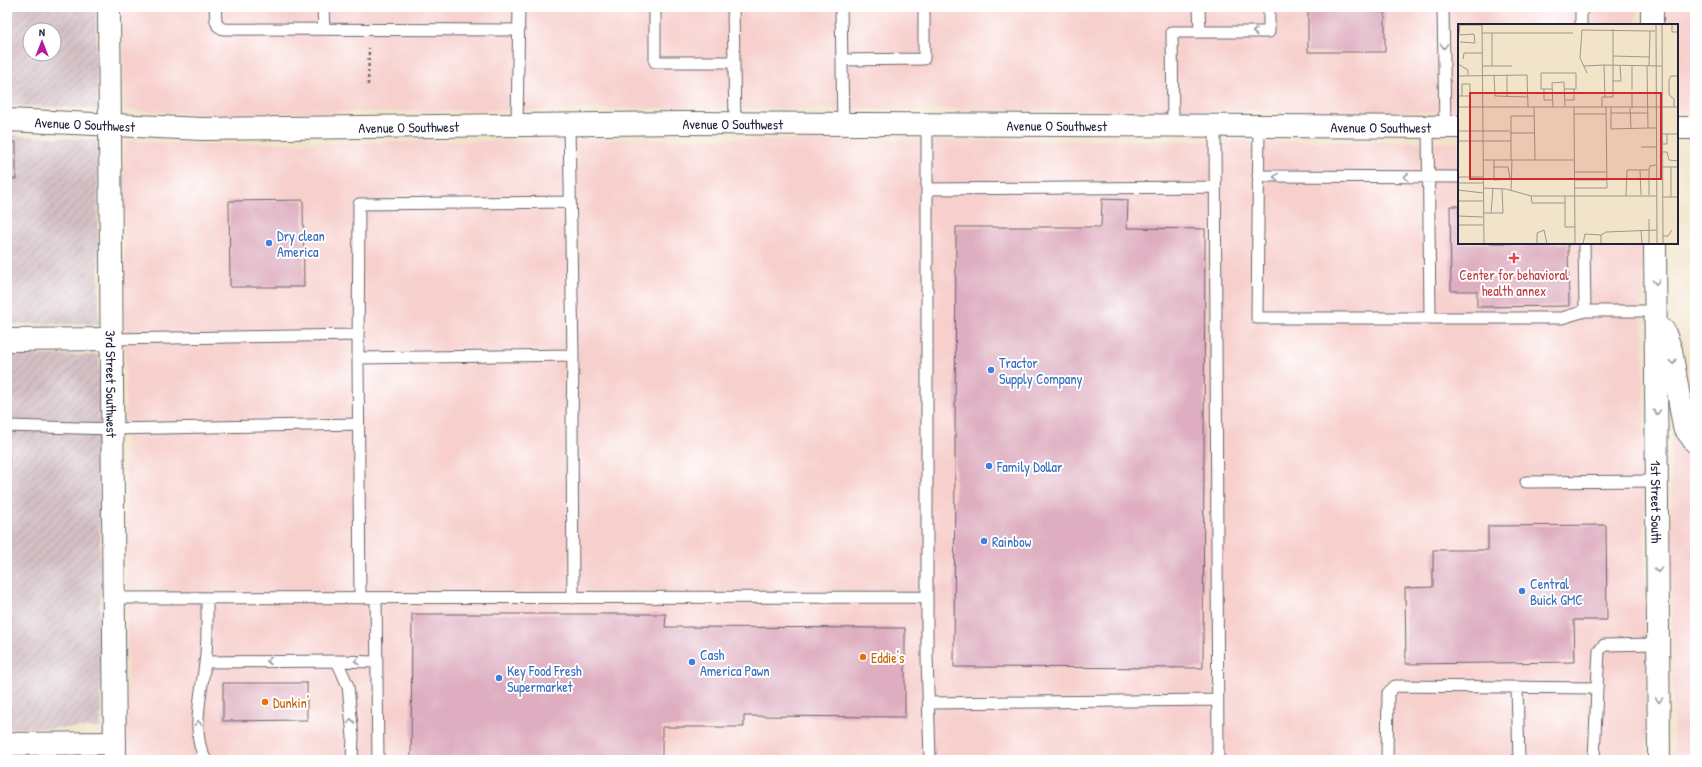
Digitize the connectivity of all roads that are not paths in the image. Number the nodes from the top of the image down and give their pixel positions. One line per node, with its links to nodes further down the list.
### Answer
1 (109, 7): 25 (main road, 3rd Street Southwest)
2 (215, 7): 16 (lane)
3 (323, 7): 16 (lane)
4 (519, 7): 17 (lane)
5 (655, 7): 20 (lane)
6 (733, 7): 20 (lane)
7 (841, 7): 19 (lane)
8 (924, 7): 19 (lane)
9 (1199, 7): 18 (lane)
10 (1269, 7): 18 (lane, one-way to 18)
11 (1443, 7): 31 (lane, one-way to 31)
12 (1581, 7): 14 (lane)
13 (1652, 7): 15 (main road)
14 (1581, 24)
15 (1652, 24)
16 (324, 29): 17 (lane)
17 (519, 30): 22 (lane)
18 (1200, 32): 28 (lane)
19 (842, 60): 26 (lane)
20 (734, 62): 24 (lane)
21 (7, 120): 25 (main road, Avenue O Southwest)
22 (517, 124): 23 (main road, Avenue O Southwest); 25 (main road, Avenue O Southwest)
23 (569, 124): 24 (main road, Avenue O Southwest); 39 (lane)
24 (735, 124): 26 (main road, Avenue O Southwest)
25 (111, 125): 46 (main road, 3rd Street Southwest)
26 (843, 125): 27 (main road, Avenue O Southwest)
27 (927, 125): 28 (main road, Avenue O Southwest); 38 (lane)
28 (1173, 126): 29 (main road, Avenue O Southwest)
29 (1215, 126): 30 (main road, Avenue O Southwest); 37 (lane)
30 (1259, 126): 31 (main road, Avenue O Southwest); 34 (lane)
31 (1444, 127): 35 (lane)
32 (1678, 128): 33 (main road)
33 (1695, 128)
34 (1258, 176): 35 (lane, one-way to 34); 44 (lane)
35 (1428, 177): 36 (lane); 44 (lane)
36 (1458, 177)
37 (1215, 187): 38 (lane); 68 (lane)
38 (927, 189): 61 (lane)
39 (570, 202): 45 (lane); 48 (lane)
40 (1584, 244): 42 (lane)
41 (1655, 244): 43 (main road, 1st Street South, one-way to 43)
42 (1585, 311): 43 (lane); 44 (lane)
43 (1657, 311): 53 (main road, one-way to 53); 54 (main road, 1st Street South, one-way to 54)
44 (1430, 318)
45 (358, 335): 46 (lane); 49 (lane)
46 (112, 339): 47 (main road); 52 (main road, 3rd Street Southwest)
47 (7, 340)
48 (573, 355): 49 (lane); 60 (lane)
49 (358, 358): 50 (lane)
50 (358, 424): 52 (lane); 58 (lane)
51 (7, 426): 52 (lane)
52 (112, 429): 56 (main road, 3rd Street Southwest)
53 (1695, 442)
54 (1658, 481): 55 (lane); 62 (main road, 1st Street South, one-way to 62)
55 (1526, 482)
56 (114, 598): 57 (lane); 71 (main road, 3rd Street Southwest)
57 (207, 598): 58 (lane); 64 (lane)
58 (360, 598): 59 (lane)
59 (376, 598): 60 (lane); 65 (lane)
60 (573, 598): 61 (lane)
61 (928, 598): 69 (lane)
62 (1658, 644): 67 (lane); 80 (main road, 1st Street South, one-way to 80)
63 (337, 661): 64 (lane, one-way to 64); 65 (lane, one-way to 63); 73 (lane, one-way to 63)
64 (206, 662): 72 (lane, one-way to 64)
65 (377, 662): 74 (lane)
66 (1517, 687): 67 (lane); 77 (lane); 78 (lane)
67 (1598, 688): 79 (lane)
68 (1217, 700): 69 (lane); 76 (lane)
69 (929, 703): 75 (lane)
70 (7, 744): 71 (main road)
71 (115, 752)
72 (206, 760)
73 (352, 760)
74 (378, 760)
75 (930, 760)
76 (1218, 760)
77 (1387, 760)
78 (1519, 760)
79 (1594, 760)
80 (1659, 760)

